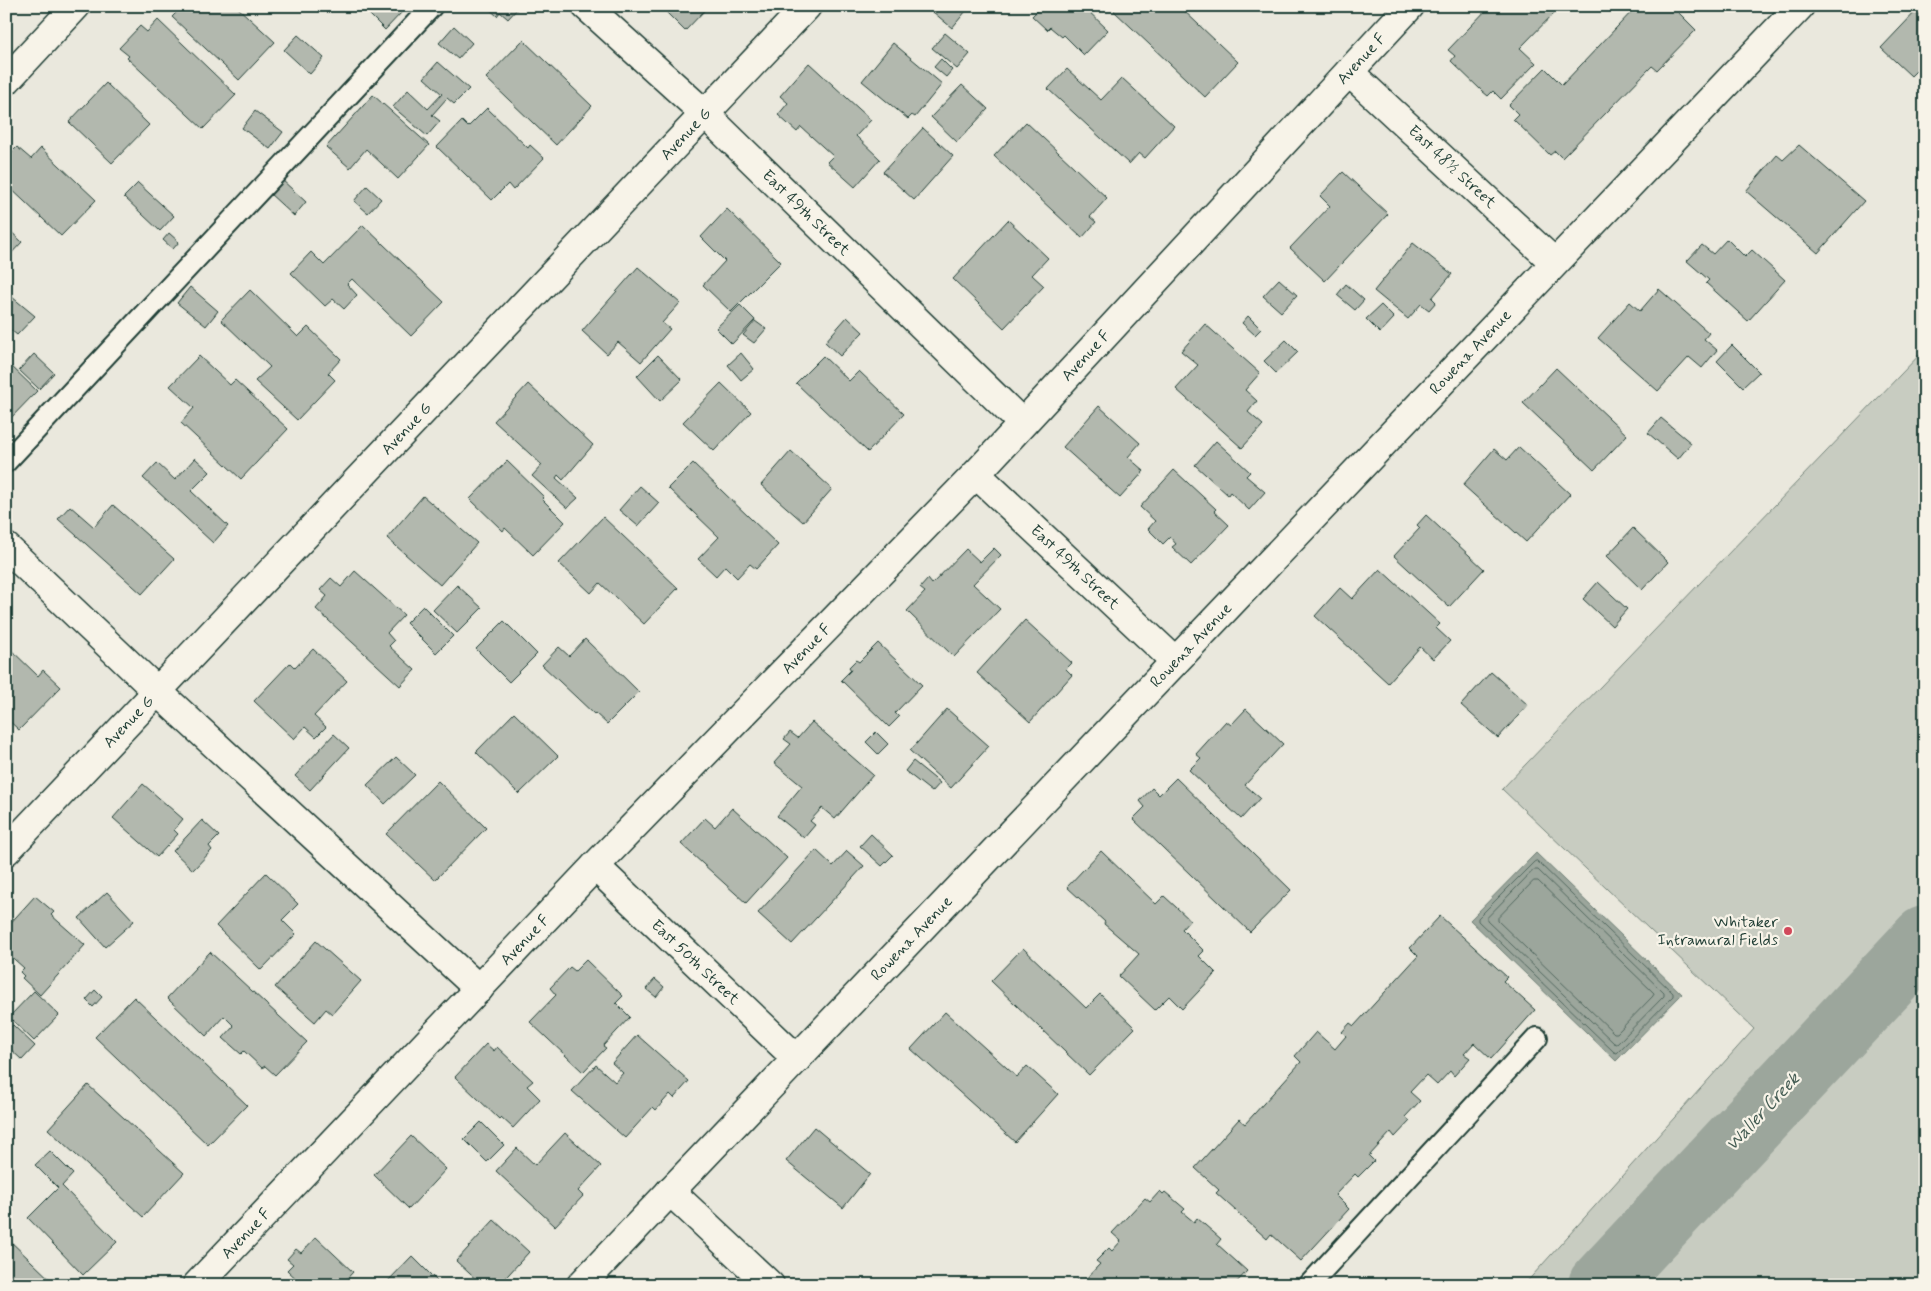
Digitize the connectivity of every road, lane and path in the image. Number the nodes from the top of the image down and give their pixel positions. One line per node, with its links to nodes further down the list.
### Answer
1 (76, 6): 8 (street)
2 (432, 6): 12 (lane)
3 (586, 6): 9 (street, East 49th Street)
4 (807, 6): 9 (street, Avenue G)
5 (1410, 6): 7 (street, Avenue F)
6 (1800, 6): 10 (street, Rowena Avenue)
7 (1349, 72): 10 (street, East 48½ Street); 11 (street, Avenue F)
8 (6, 81)
9 (704, 113): 11 (street, East 49th Street); 16 (street, Avenue G)
10 (1554, 262): 15 (street, Rowena Avenue)
11 (1022, 423): 13 (street, Avenue F)
12 (6, 462)
13 (976, 474): 15 (street, East 49th Street); 18 (street, Avenue F)
14 (6, 546): 16 (street)
15 (1175, 661): 21 (street, Rowena Avenue)
16 (158, 692): 17 (street, Avenue G); 19 (street)
17 (6, 851)
18 (595, 866): 19 (street, Avenue F); 21 (street, East 50th Street)
19 (479, 989): 23 (street, Avenue F)
20 (1537, 1038): 26 (lane)
21 (797, 1059): 22 (street, Rowena Avenue)
22 (670, 1191): 24 (street, Rowena Avenue); 25 (street)
23 (198, 1285)
24 (581, 1285)
25 (770, 1285)
26 (1310, 1285)

